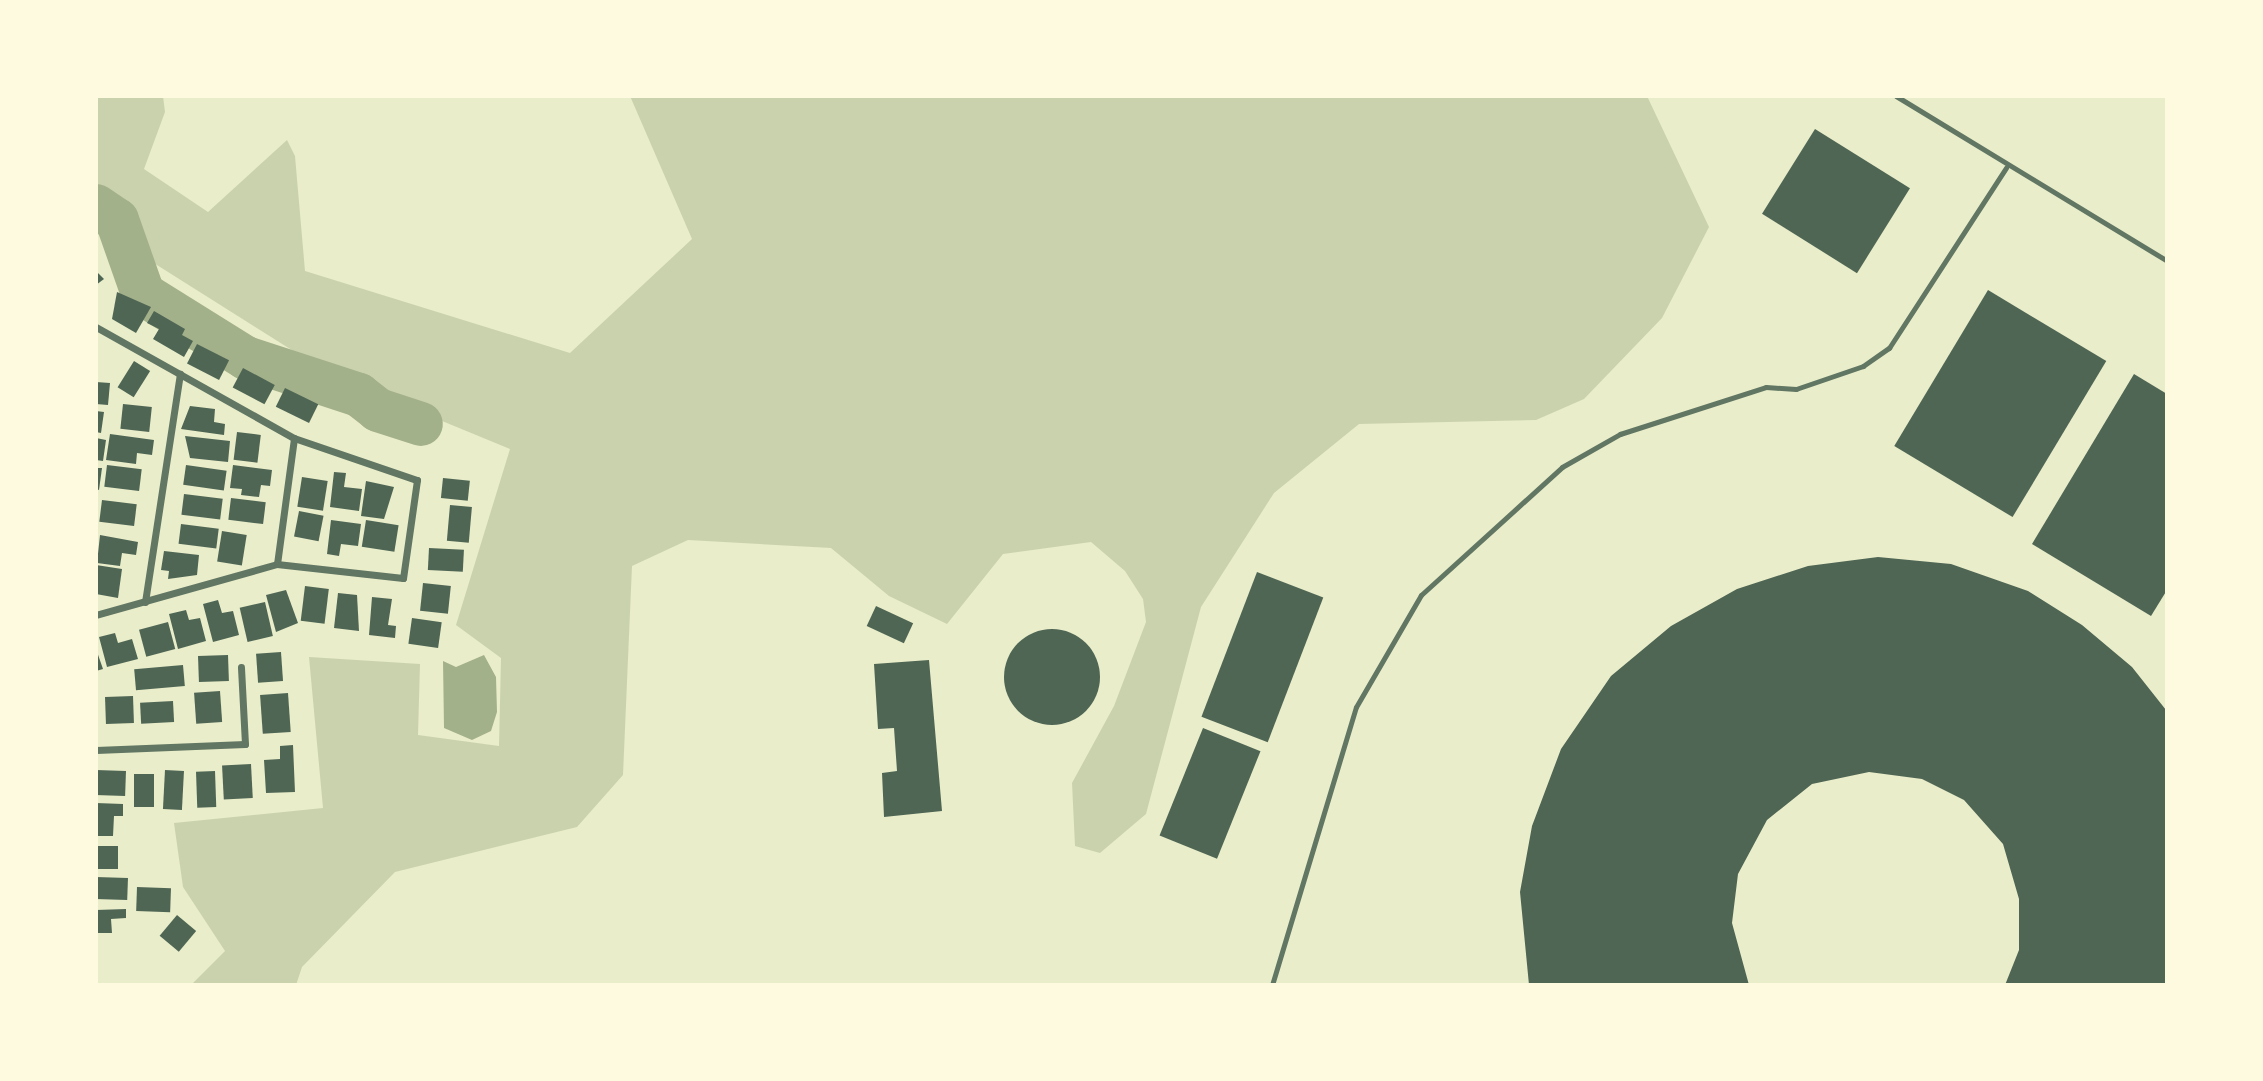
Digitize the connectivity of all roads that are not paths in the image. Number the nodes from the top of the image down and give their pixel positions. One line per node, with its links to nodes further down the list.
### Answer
1 (1896, 96): 2 (lane)
2 (2006, 168): 3 (lane); 12 (lane)
3 (2167, 261)
4 (96, 327): 5 (street)
5 (180, 374): 6 (street); 8 (street)
6 (294, 438): 7 (street); 7 (street)
7 (276, 564): 8 (street)
8 (145, 602): 9 (street)
9 (96, 615)
10 (241, 667): 11 (street)
11 (96, 750)
12 (1272, 985)

